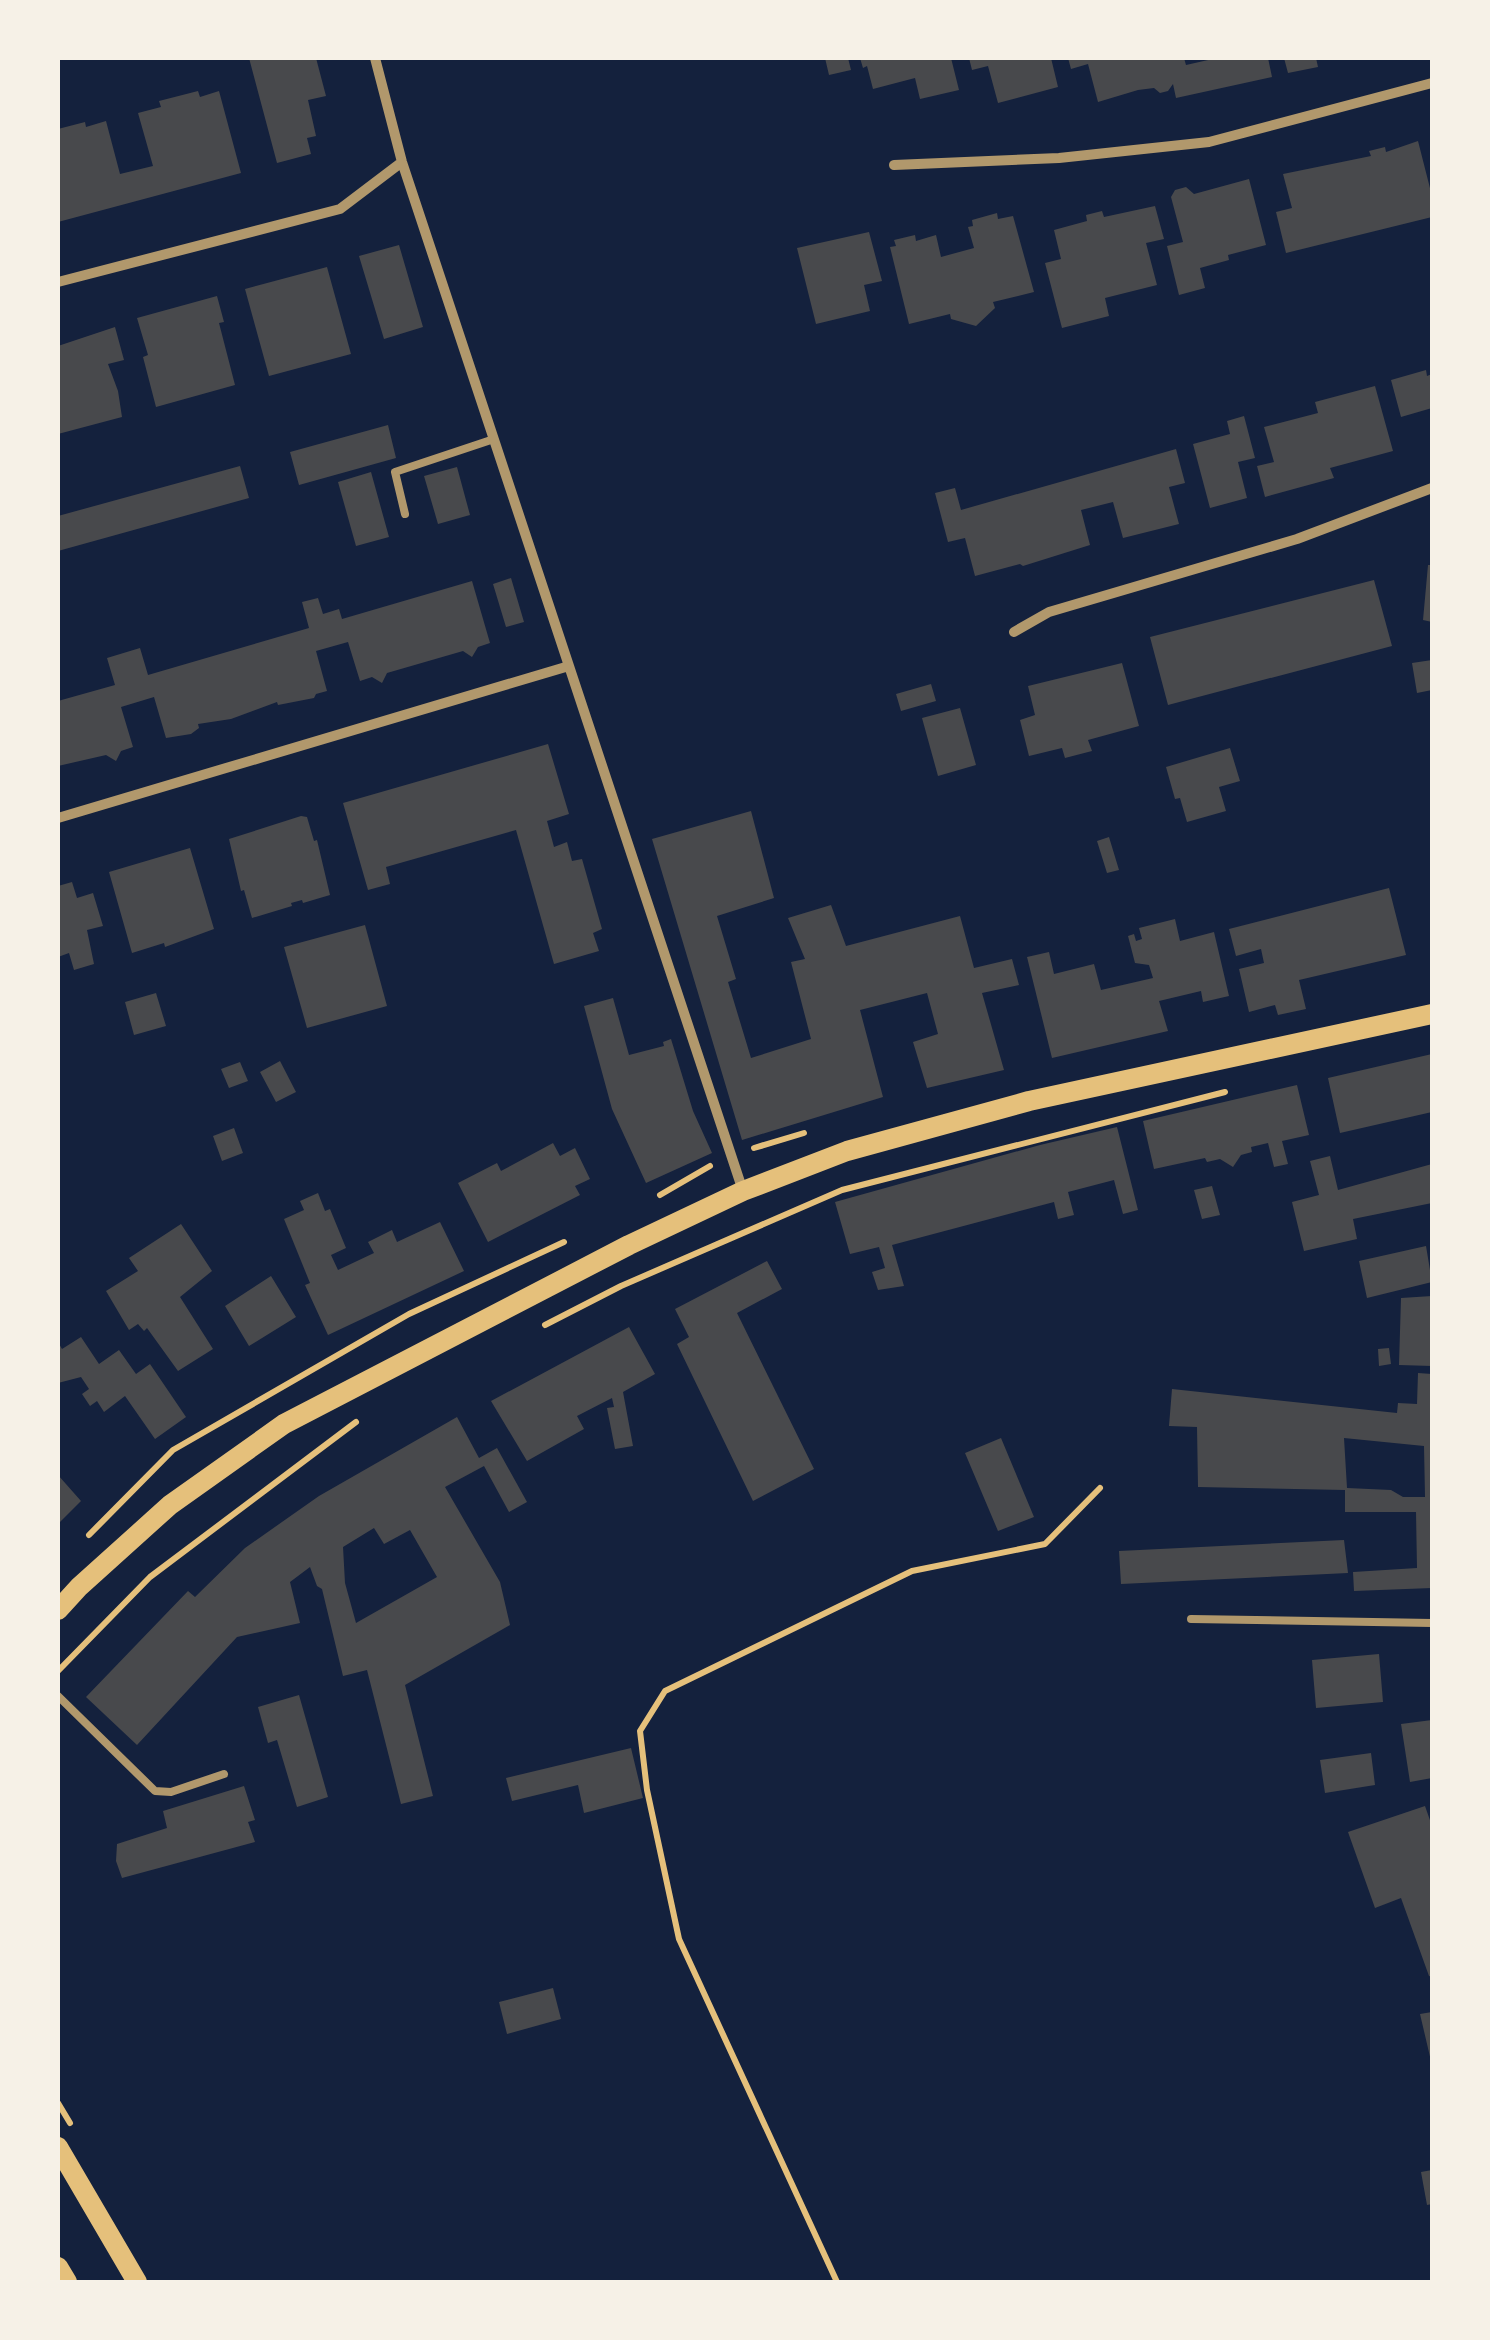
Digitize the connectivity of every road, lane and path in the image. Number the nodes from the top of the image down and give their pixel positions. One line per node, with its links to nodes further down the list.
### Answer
1 (375, 58): 3 (street)
2 (1432, 83): 4 (street)
3 (402, 162): 5 (street); 6 (street)
4 (894, 164)
5 (58, 282)
6 (494, 439): 8 (lane); 10 (street)
7 (1432, 488): 9 (street)
8 (406, 514)
9 (1014, 632)
10 (569, 666): 11 (street); 14 (street)
11 (58, 818)
12 (1432, 1014): 14 (main road)
13 (1238, 1088): 15 (path)
14 (743, 1191): 18 (main road)
15 (532, 1332)
16 (372, 1414): 21 (path)
17 (1100, 1488): 28 (path)
18 (58, 1610)
19 (1191, 1619): 20 (lane)
20 (1432, 1623)
21 (58, 1670)
22 (58, 1696): 23 (lane)
23 (224, 1774)
24 (58, 2147): 27 (main road)
25 (58, 2267): 26 (main road)
26 (66, 2282)
27 (137, 2282)
28 (838, 2282)

